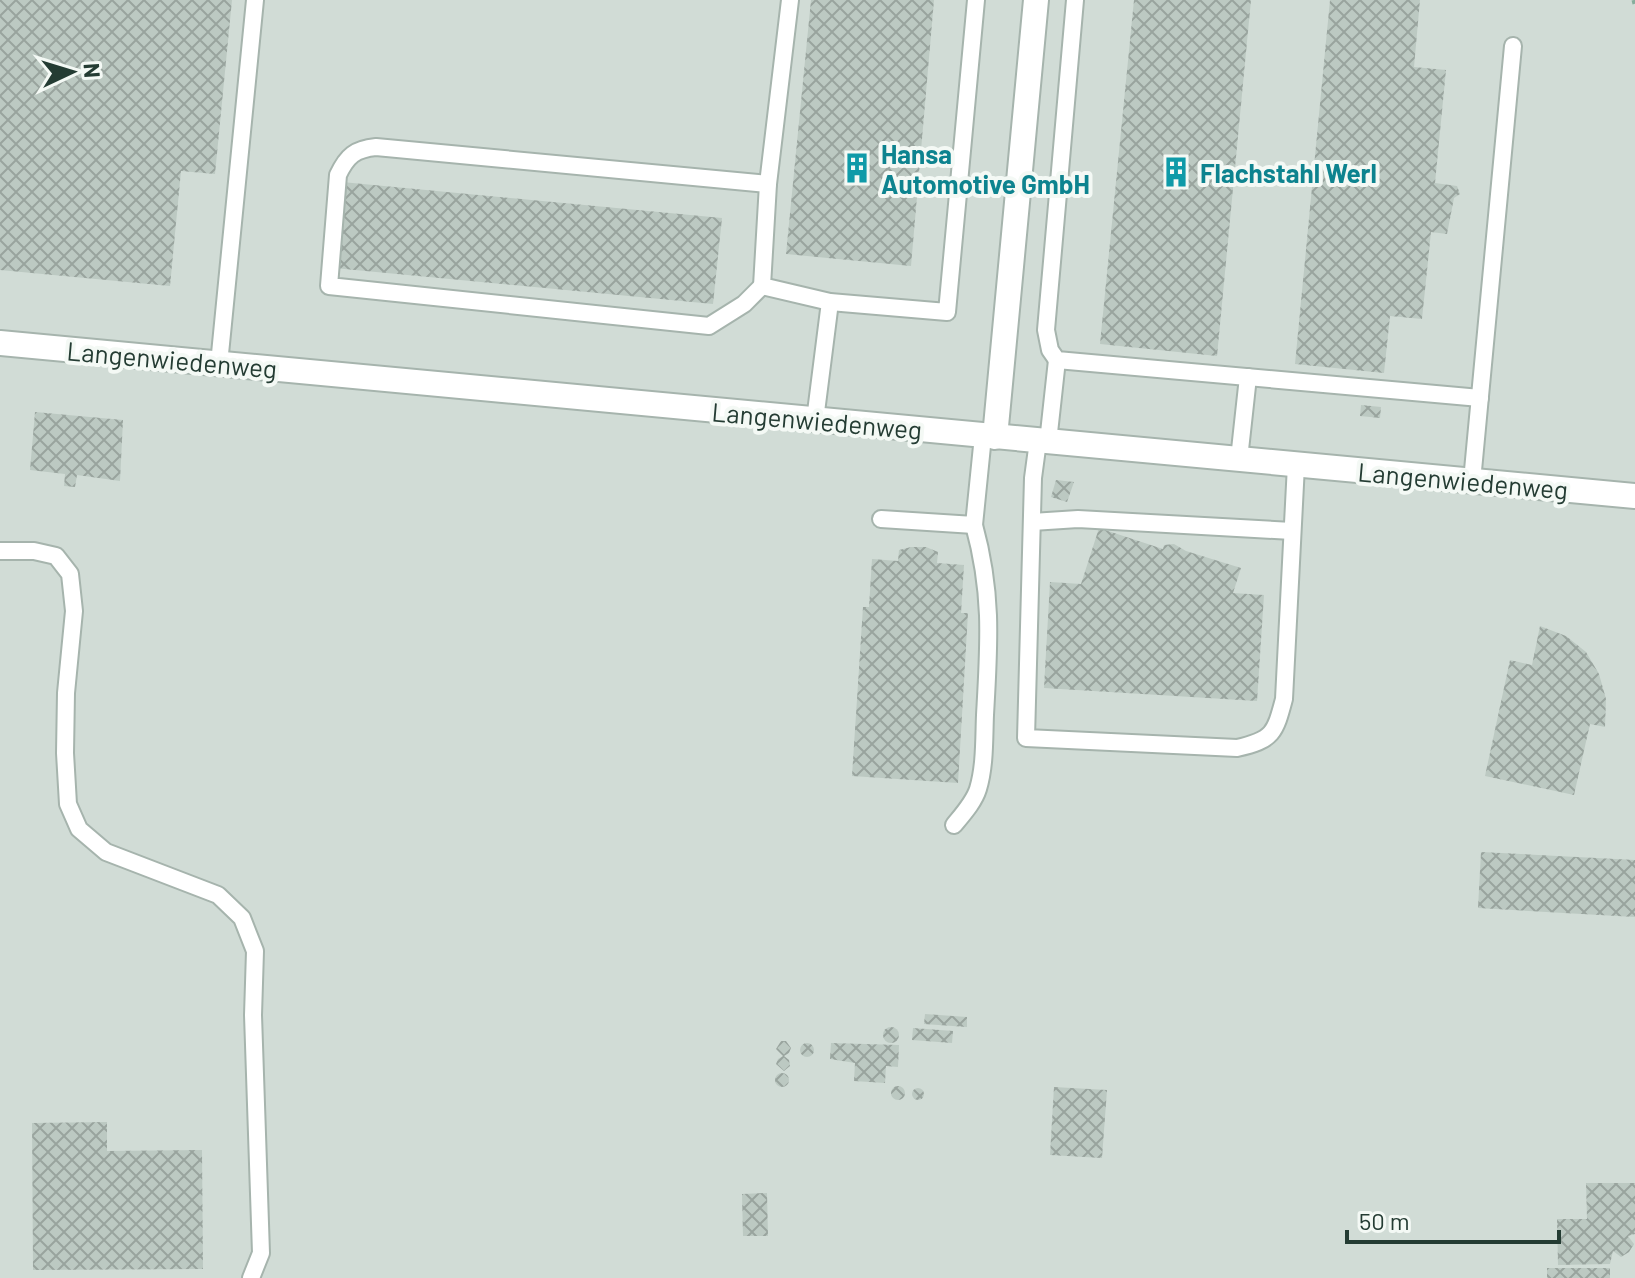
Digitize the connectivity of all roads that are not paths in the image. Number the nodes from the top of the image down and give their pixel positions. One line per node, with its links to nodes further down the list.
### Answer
1 (255, 0): 12 (lane)
2 (790, 0): 7 (lane)
3 (976, 0): 9 (lane)
4 (1036, 0): 16 (street)
5 (1075, 0): 11 (lane)
6 (1513, 46): 14 (lane)
7 (768, 184): 8 (lane); 8 (lane)
8 (762, 286): 9 (lane)
9 (830, 302): 15 (lane)
10 (0, 343): 12 (street, Langenwiedenweg)
11 (1057, 360): 13 (lane); 17 (lane)
12 (219, 364): 15 (street, Langenwiedenweg)
13 (1248, 377): 14 (lane); 18 (lane)
14 (1480, 398): 20 (lane)
15 (815, 420): 16 (street, Langenwiedenweg)
16 (989, 437): 17 (street, Langenwiedenweg); 24 (lane)
17 (1043, 442): 18 (street, Langenwiedenweg); 23 (lane)
18 (1239, 459): 19 (street, Langenwiedenweg)
19 (1296, 465): 20 (street, Langenwiedenweg); 25 (lane)
20 (1472, 481): 21 (street, Langenwiedenweg)
21 (1635, 496)
22 (881, 519): 24 (lane)
23 (1032, 522): 25 (lane); 25 (lane)
24 (974, 525): 27 (lane)
25 (1292, 531)
26 (0, 551): 28 (lane)
27 (954, 825)
28 (251, 1278)

